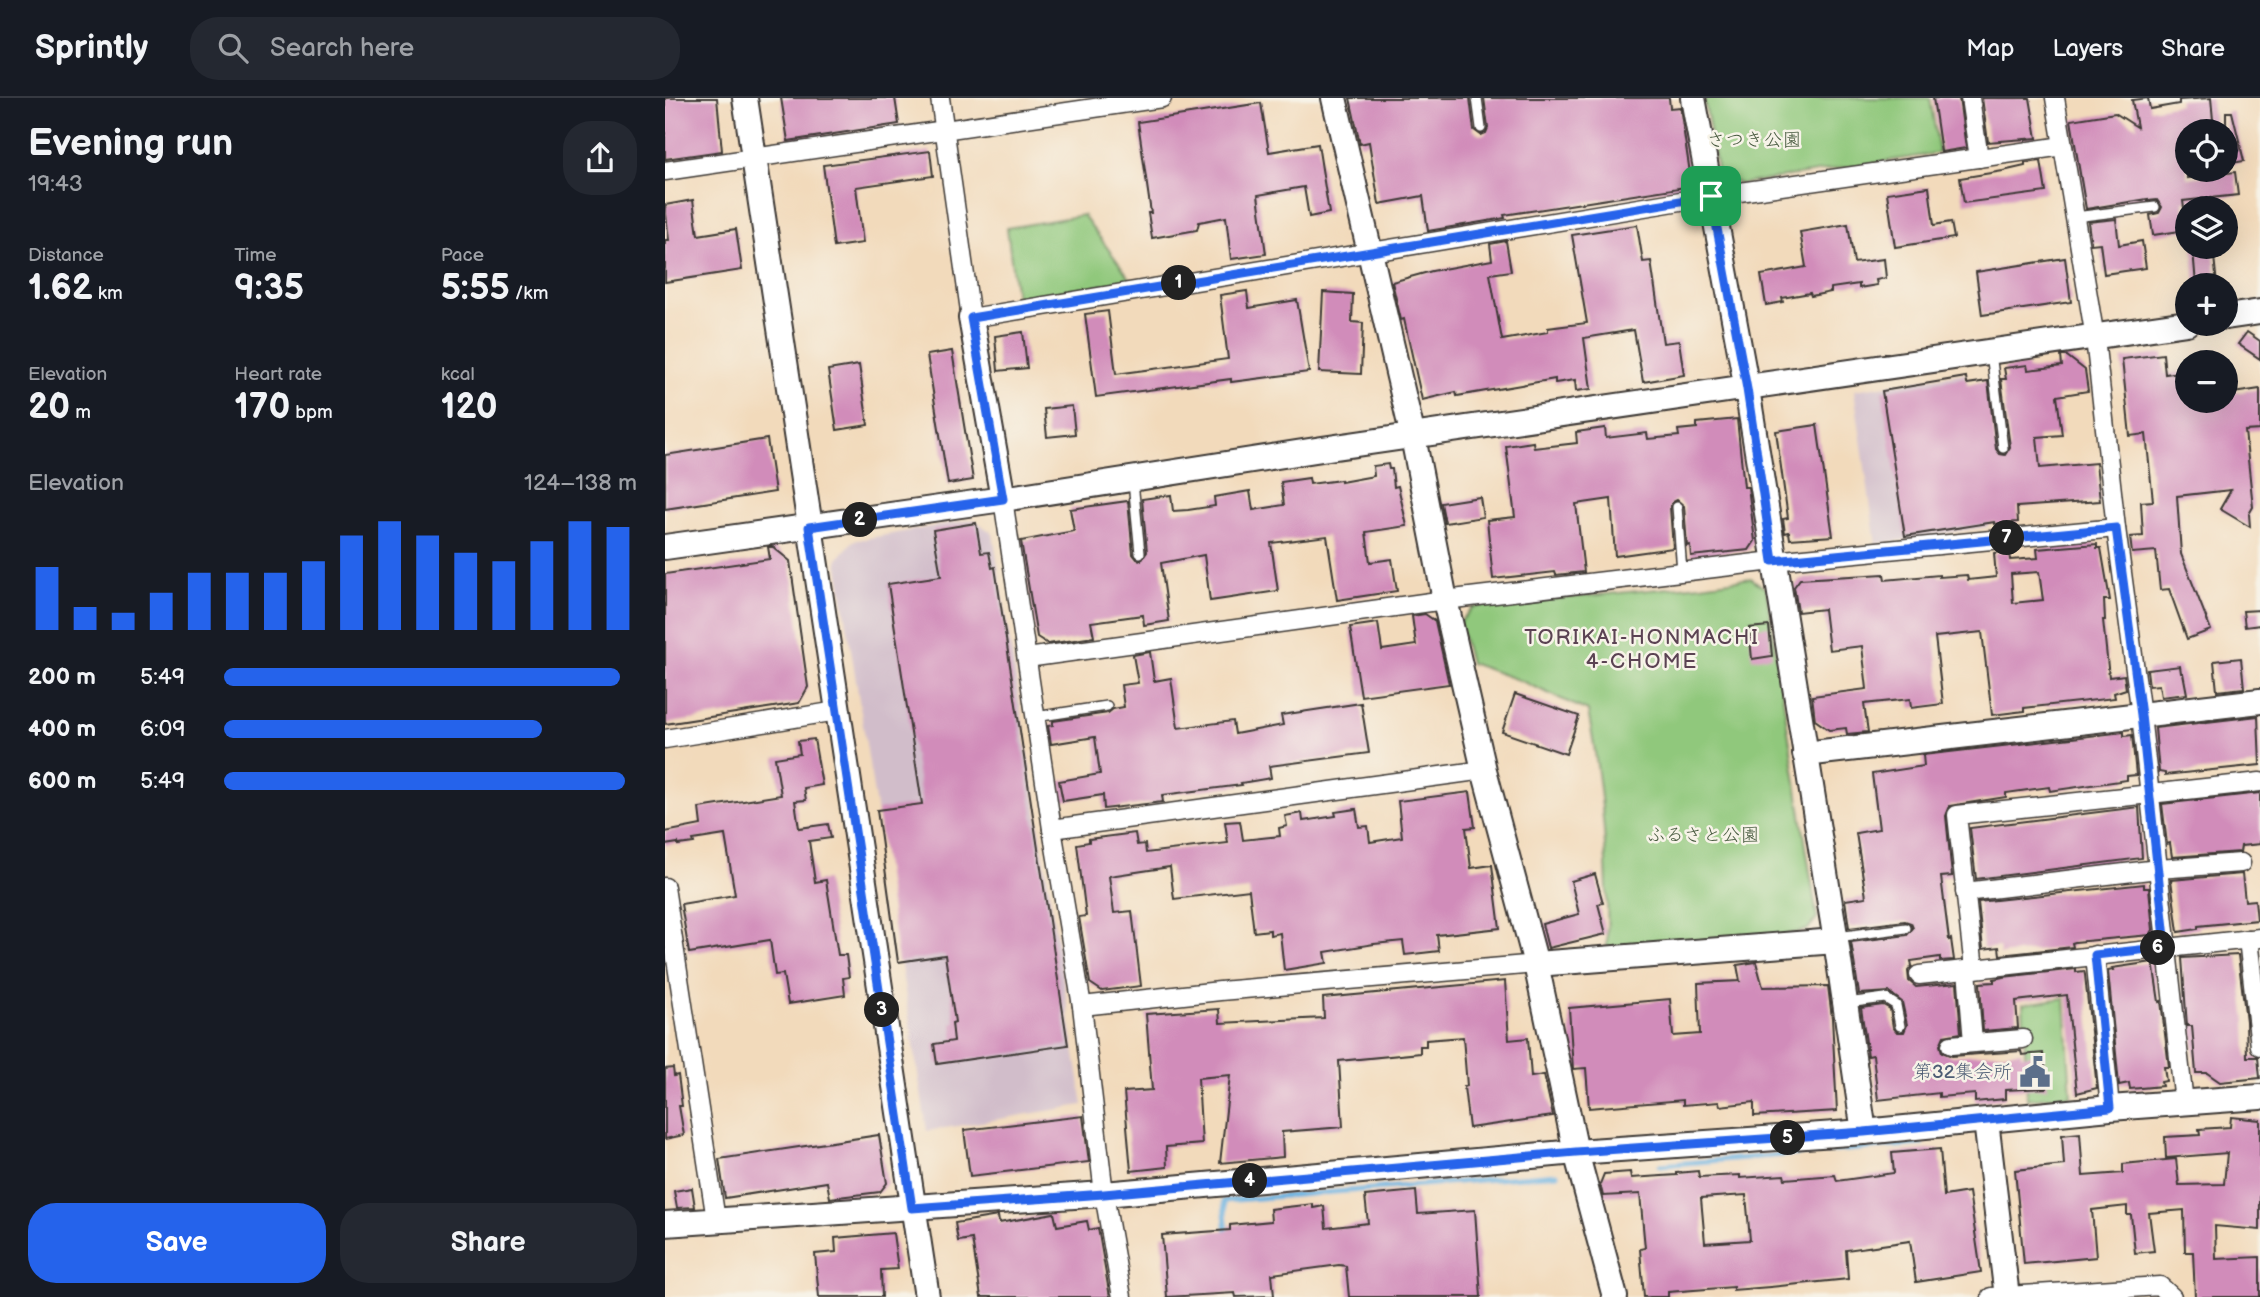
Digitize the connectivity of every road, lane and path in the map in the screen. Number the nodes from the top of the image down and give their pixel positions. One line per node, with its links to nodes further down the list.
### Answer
1 (744, 98): 12 (street)
2 (940, 98): 10 (street)
3 (1162, 98): 10 (street)
4 (1334, 98): 18 (street)
5 (1477, 98): 9 (lane)
6 (1693, 98): 15 (street)
7 (1970, 98): 13 (street)
8 (2055, 98): 11 (street)
9 (1481, 128)
10 (945, 130): 12 (street); 21 (street)
11 (2063, 146): 13 (street); 17 (street)
12 (754, 158): 14 (street); 31 (street)
13 (1979, 158): 15 (street)
14 (665, 171)
15 (1711, 196): 18 (street); 25 (street)
16 (2155, 207): 17 (lane)
17 (2075, 217): 23 (street)
18 (1370, 251): 21 (street); 26 (street)
19 (2260, 312): 20 (street)
20 (2238, 315)
21 (971, 318): 29 (street)
22 (2175, 325): 23 (street)
23 (2095, 338): 24 (street); 32 (street)
24 (1991, 353): 25 (street); 27 (lane)
25 (1747, 389): 26 (street); 35 (street)
26 (1413, 437): 28 (street); 37 (street)
27 (2003, 447)
28 (1132, 479): 29 (street); 34 (lane)
29 (1003, 499): 31 (street); 38 (street)
30 (1677, 507): 36 (lane)
31 (809, 527): 33 (street); 41 (street)
32 (2116, 528): 35 (street); 42 (street)
33 (665, 547)
34 (1140, 553)
35 (1773, 561): 36 (street); 45 (street)
36 (1682, 571): 37 (street)
37 (1445, 600): 38 (street); 46 (street)
38 (1027, 658): 43 (street)
39 (2260, 701): 42 (street)
40 (1107, 706): 43 (lane)
41 (837, 711): 44 (street); 77 (street)
42 (2141, 715): 45 (street); 48 (street)
43 (1035, 717): 49 (street)
44 (665, 738)
45 (1805, 754): 56 (street)
46 (1484, 771): 49 (street); 60 (street)
47 (2260, 782): 48 (street)
48 (2149, 793): 51 (street); 53 (street)
49 (1052, 829): 64 (street)
50 (2241, 863): 51 (street)
51 (2158, 869): 53 (street); 57 (street)
52 (665, 887): 59 (street)
53 (1965, 892): 61 (street)
54 (1906, 928): 56 (lane)
55 (2254, 938): 57 (street); 69 (street)
56 (1835, 939): 60 (street); 63 (street)
57 (2166, 947): 58 (street); 71 (street)
58 (2095, 955): 61 (street); 72 (street)
59 (671, 963): 78 (street)
60 (1536, 964): 64 (street); 75 (street)
61 (1971, 969): 62 (street); 67 (street)
62 (1919, 975)
63 (1845, 1003): 65 (lane); 74 (street)
64 (1082, 1006): 76 (street)
65 (1900, 1026)
66 (2023, 1039): 67 (street)
67 (1973, 1042): 68 (street)
68 (1951, 1045)
69 (2260, 1046)
70 (2260, 1097): 71 (street)
71 (2184, 1103): 72 (street)
72 (2110, 1108): 73 (street)
73 (1986, 1121): 74 (street); 83 (street)
74 (1864, 1132): 75 (street)
75 (1576, 1152): 76 (street); 82 (street)
76 (1104, 1194): 77 (street); 81 (street)
77 (912, 1208): 78 (street); 80 (street)
78 (716, 1220): 79 (street)
79 (665, 1224)
80 (927, 1297)
81 (1122, 1297)
82 (1615, 1297)
83 (2002, 1297): 84 (street)
84 (2172, 1297)

